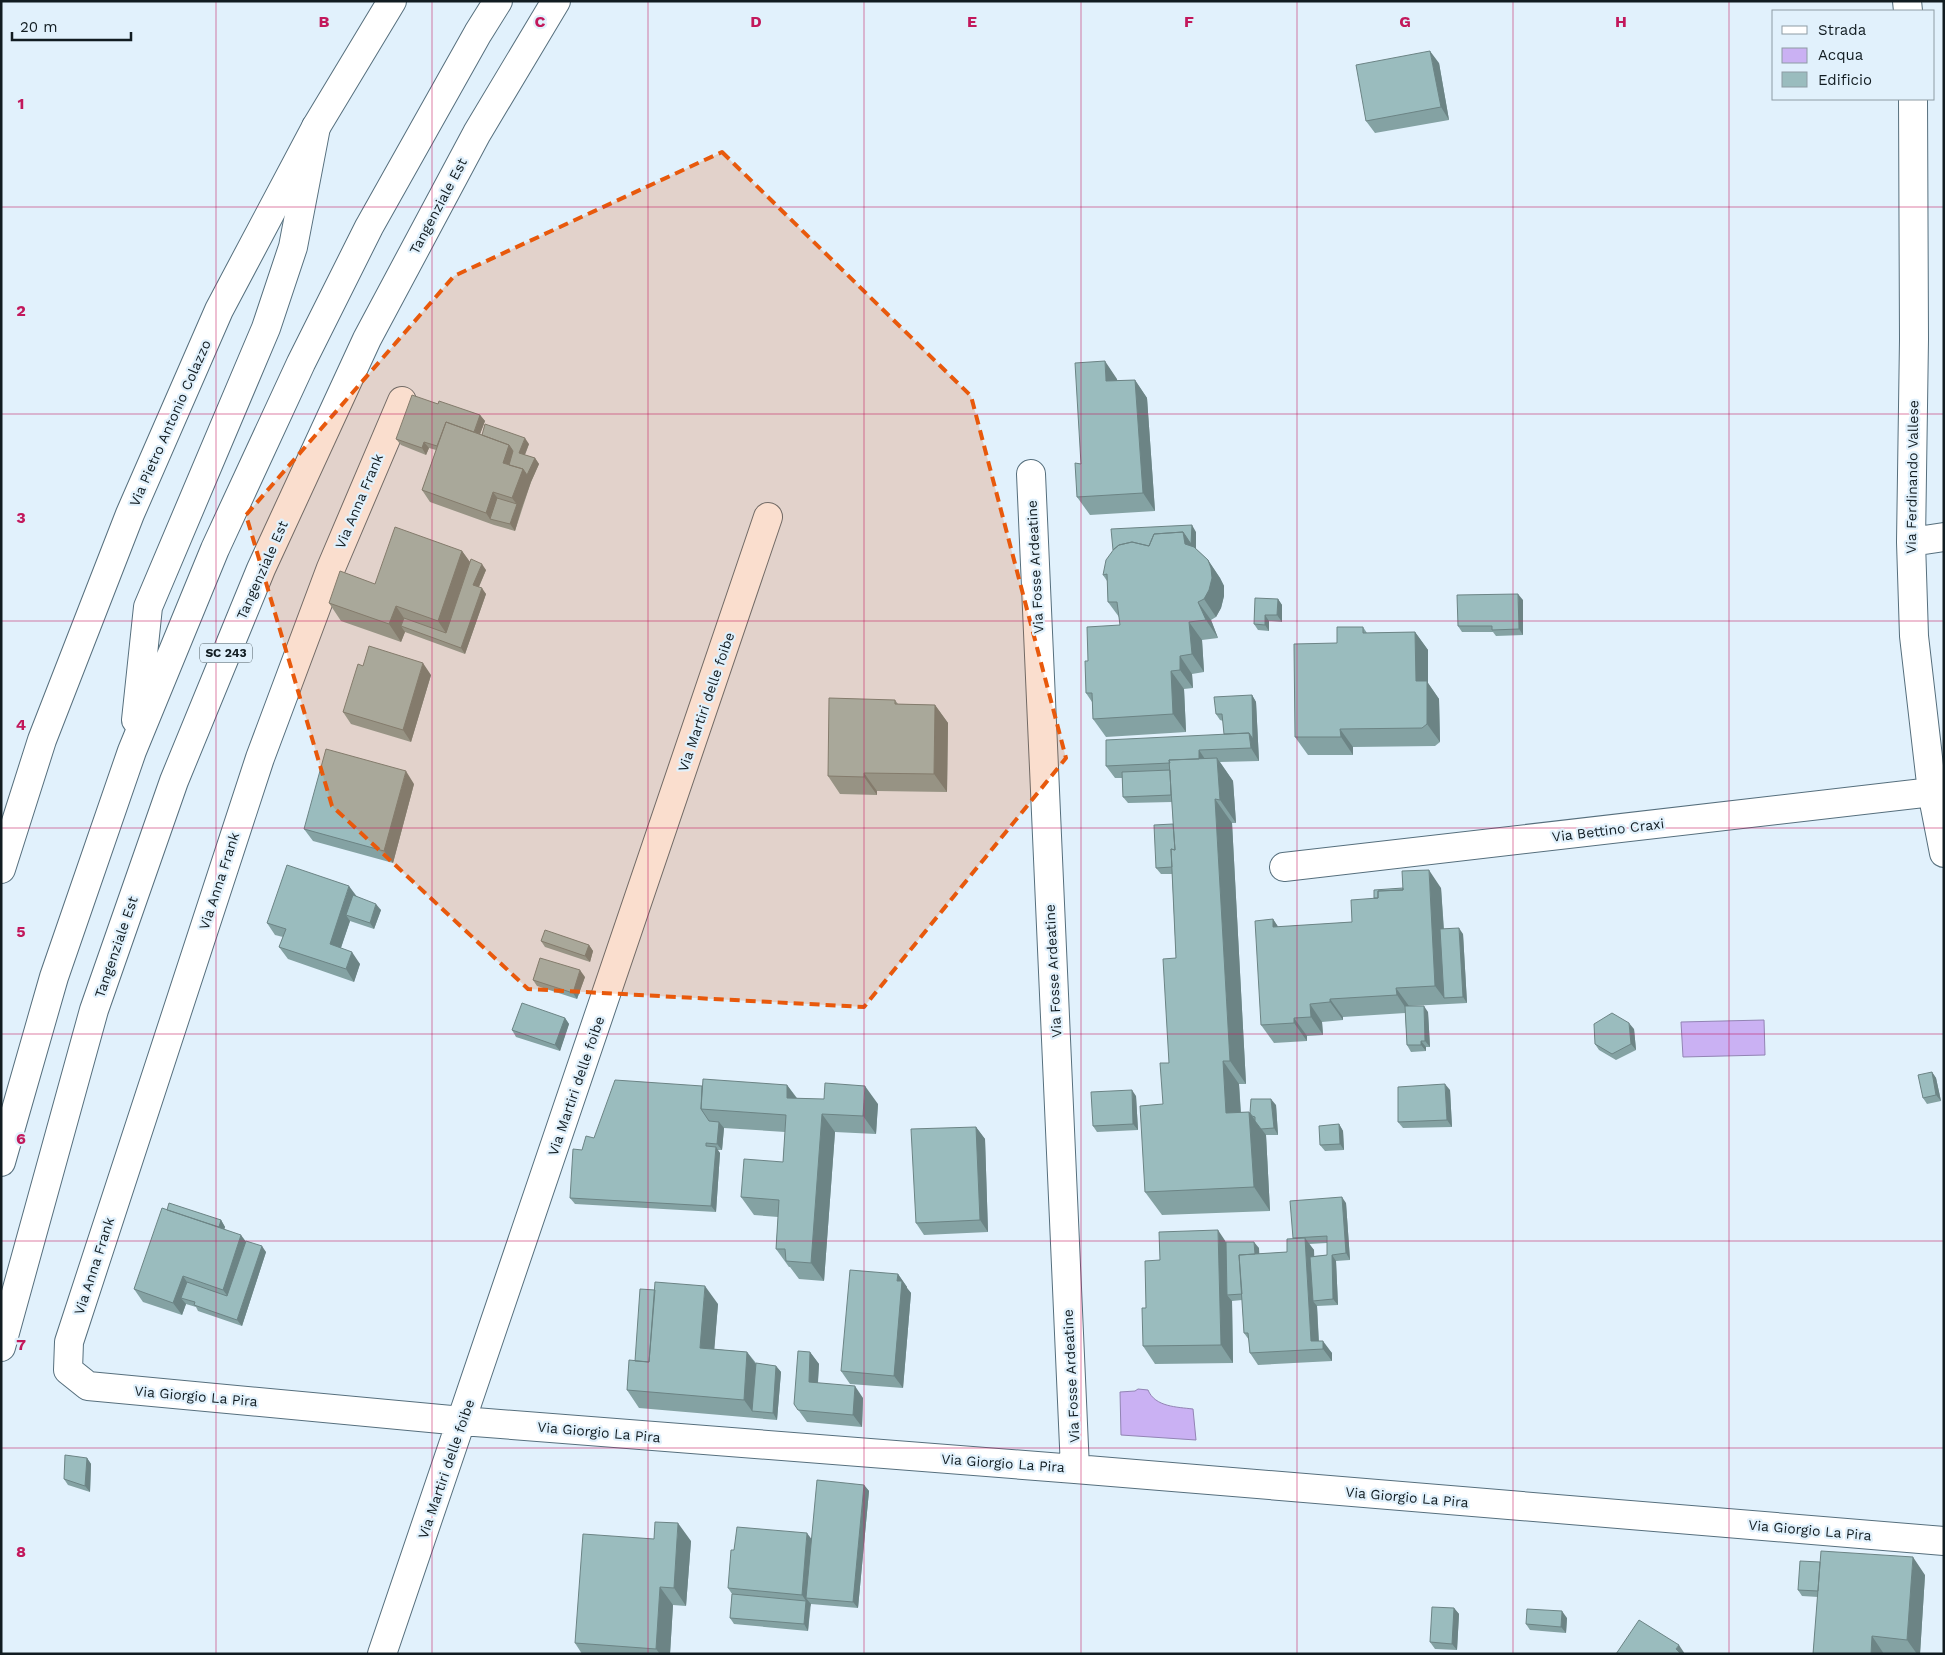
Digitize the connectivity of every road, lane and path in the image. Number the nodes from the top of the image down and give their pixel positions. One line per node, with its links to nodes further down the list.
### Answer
1 (392, 1): 5 (main road, Via Pietro Antonio Colazzo)
2 (498, 1): 11 (main road)
3 (556, 1): 17 (main road, Tangenziale Est / SC 243)
4 (1913, 100): 10 (main road, Via Ferdinando Vallese)
5 (316, 127): 11 (main road); 15 (main road, Via Pietro Antonio Colazzo)
6 (402, 401): 18 (main road, Via Anna Frank)
7 (1031, 474): 20 (main road, Via Fosse Ardeatine)
8 (768, 517): 19 (main road, Via Martiri delle foibe)
9 (1944, 537): 10 (main road)
10 (1911, 542): 12 (main road, Via Ferdinando Vallese)
11 (132, 751): 16 (main road)
12 (1932, 792): 13 (main road, Via Ferdinando Vallese); 14 (main road, Via Bettino Craxi)
13 (1944, 853)
14 (1284, 867)
15 (1, 869)
16 (1, 1162)
17 (1, 1347)
18 (68, 1370): 19 (main road, Via Giorgio La Pira)
19 (462, 1421): 20 (main road, Via Giorgio La Pira); 22 (main road, Via Martiri delle foibe)
20 (1075, 1469): 21 (main road, Via Giorgio La Pira)
21 (1944, 1540)
22 (382, 1654)

